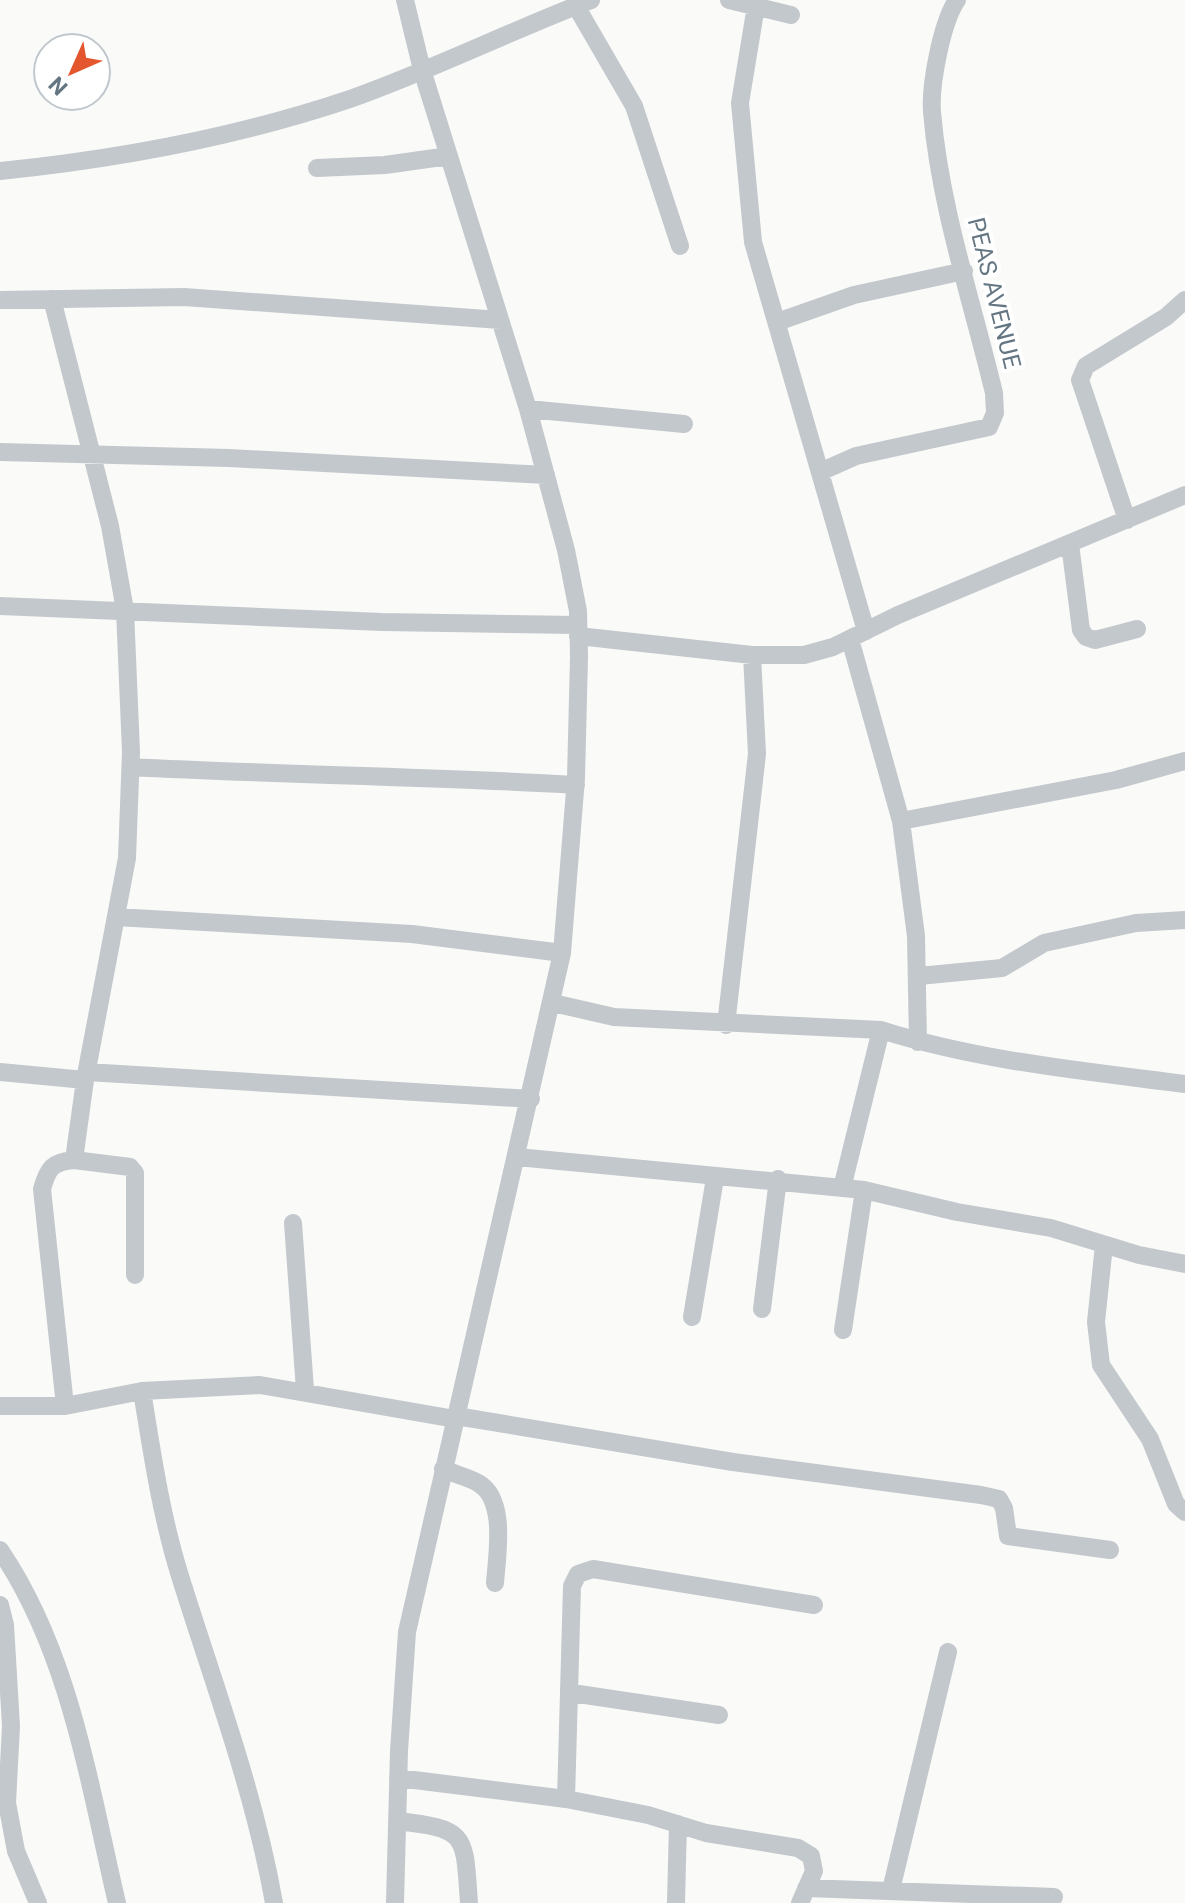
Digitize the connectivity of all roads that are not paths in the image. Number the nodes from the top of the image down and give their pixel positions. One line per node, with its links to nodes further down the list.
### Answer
1 (405, 0): 7 (street)
2 (729, 0): 5 (street)
3 (957, 0): 12 (street, PEAS AVENUE)
4 (584, 3): 7 (street); 11 (street)
5 (756, 6): 6 (street); 17 (street)
6 (791, 15)
7 (422, 70): 8 (street); 10 (street)
8 (449, 156): 9 (street); 16 (street)
9 (317, 168)
10 (0, 171)
11 (680, 246)
12 (964, 271): 17 (street); 22 (street, PEAS AVENUE)
13 (52, 299): 14 (street); 16 (street); 21 (street)
14 (0, 300)
15 (1185, 300): 25 (street)
16 (500, 320): 18 (street)
17 (777, 322): 22 (street)
18 (528, 409): 19 (street); 23 (street)
19 (684, 424)
20 (0, 452): 21 (street)
21 (90, 454): 23 (street); 28 (street)
22 (820, 472): 31 (street)
23 (546, 475): 30 (street)
24 (1185, 495): 25 (street)
25 (1127, 520): 26 (street)
26 (1070, 544): 29 (street); 31 (street)
27 (0, 606): 28 (street)
28 (125, 610): 30 (street); 34 (street)
29 (1137, 629)
30 (578, 631): 32 (street); 35 (street)
31 (858, 635): 32 (street); 36 (street)
32 (752, 655): 42 (street)
33 (1185, 761): 36 (street)
34 (131, 767): 35 (street); 37 (street)
35 (576, 785): 39 (street)
36 (901, 821): 40 (street)
37 (116, 917): 39 (street); 46 (street)
38 (1185, 920): 40 (street)
39 (562, 953): 41 (street)
40 (919, 976): 44 (street)
41 (553, 1003): 42 (street); 48 (street)
42 (726, 1025): 43 (street)
43 (881, 1030): 44 (street); 53 (street)
44 (918, 1042): 47 (street)
45 (0, 1072): 46 (street)
46 (86, 1076): 48 (street); 50 (street)
47 (1185, 1084)
48 (531, 1099): 49 (street)
49 (517, 1157): 51 (street); 66 (street)
50 (74, 1160): 58 (street); 65 (street)
51 (715, 1178): 52 (street); 60 (street)
52 (778, 1179): 53 (street); 59 (street)
53 (842, 1188): 54 (street)
54 (864, 1190): 56 (street); 61 (street)
55 (293, 1223): 62 (street)
56 (1104, 1245): 57 (street); 68 (street)
57 (1185, 1264)
58 (135, 1275)
59 (762, 1309)
60 (692, 1317)
61 (843, 1330)
62 (305, 1390): 63 (street); 66 (street)
63 (142, 1391): 65 (street); 86 (street)
64 (0, 1406): 65 (street)
65 (65, 1406)
66 (455, 1417): 67 (street); 70 (street)
67 (443, 1469): 71 (street); 77 (street)
68 (1185, 1512)
69 (0, 1550): 85 (street)
70 (1110, 1550)
71 (495, 1583)
72 (0, 1605): 84 (street)
73 (814, 1605): 75 (street)
74 (948, 1652): 81 (street)
75 (572, 1693): 76 (street); 78 (street)
76 (719, 1715)
77 (398, 1778): 78 (street); 79 (street)
78 (566, 1799): 80 (street)
79 (397, 1821): 87 (street); 88 (street)
80 (678, 1824): 82 (street); 89 (street)
81 (891, 1890): 82 (street); 83 (street)
82 (803, 1895)
83 (1054, 1897)
84 (38, 1903)
85 (117, 1903)
86 (274, 1903)
87 (395, 1903)
88 (469, 1903)
89 (676, 1903)

